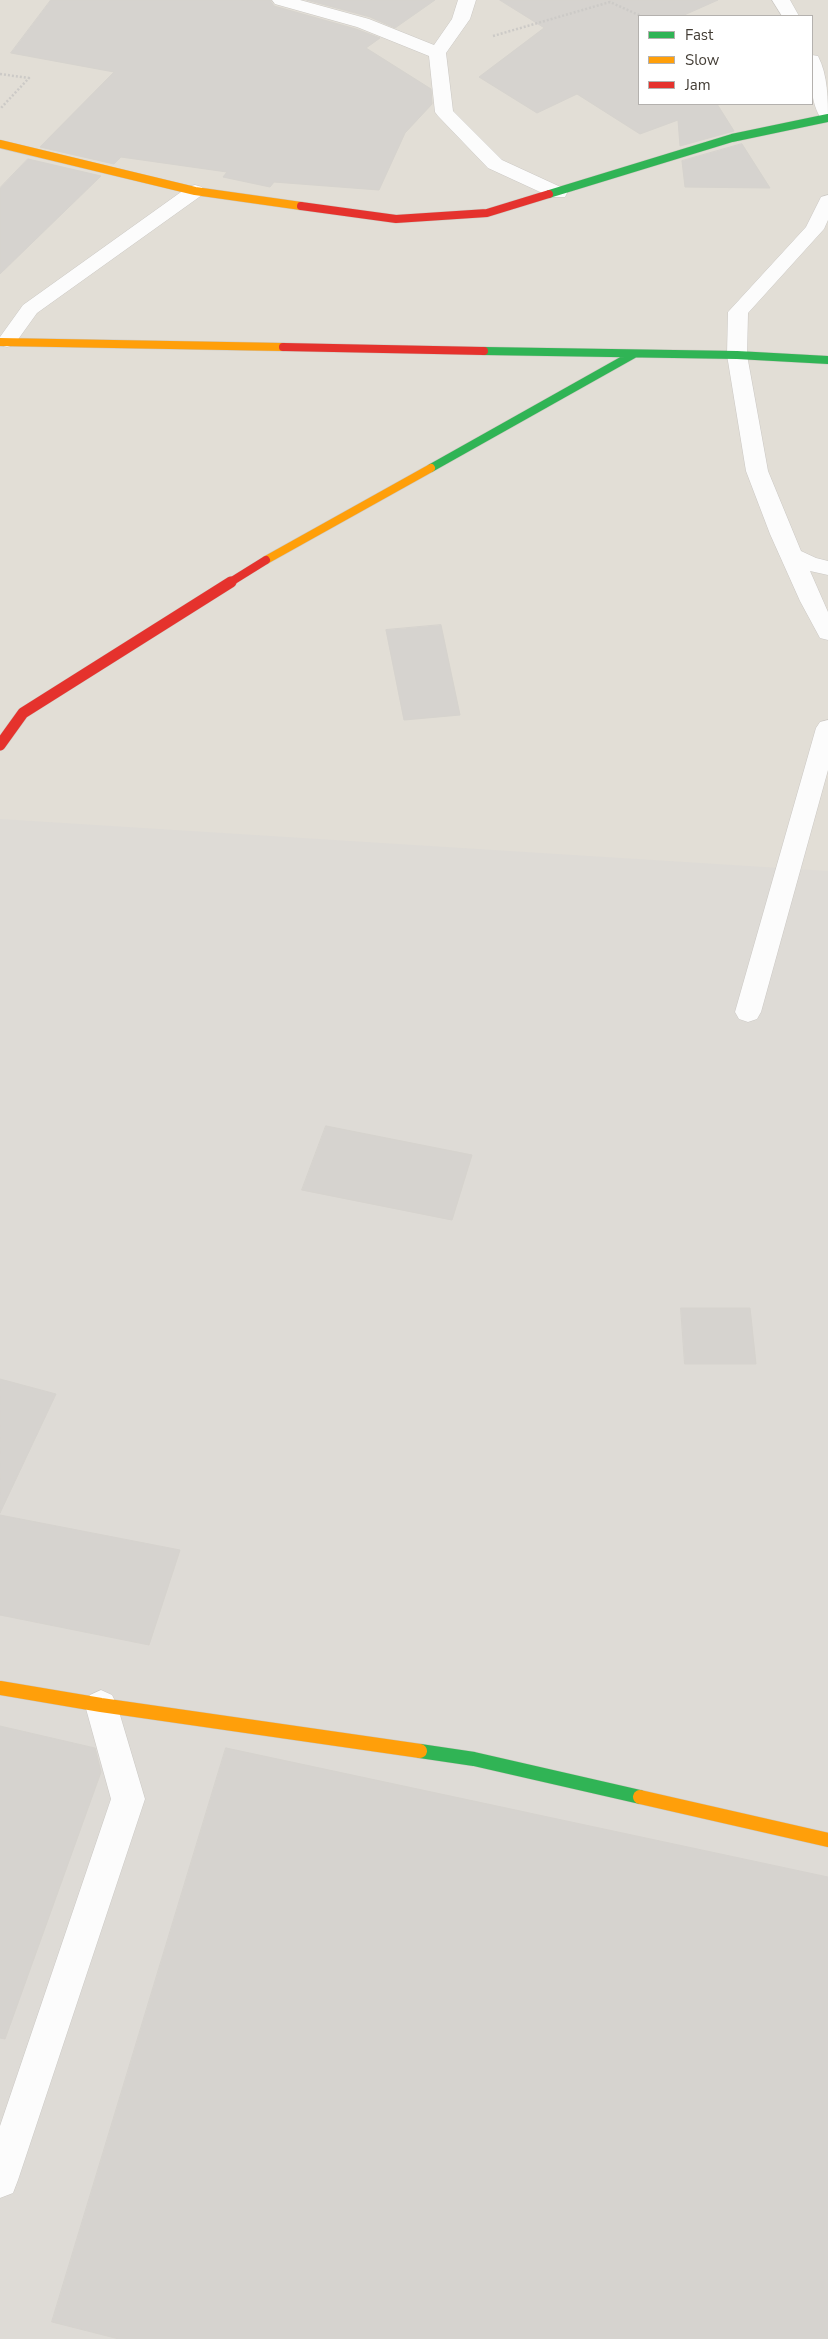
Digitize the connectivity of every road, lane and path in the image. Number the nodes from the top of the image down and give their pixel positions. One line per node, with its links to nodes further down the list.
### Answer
1 (281, 0): 7 (street)
2 (467, 0): 7 (street)
3 (781, 0): 5 (street)
4 (639, 15): 7 (path)
5 (789, 15)
6 (813, 48): 8 (street)
7 (437, 52): 15 (street)
8 (828, 54)
9 (813, 64): 12 (street)
10 (0, 74): 11 (path)
11 (0, 109)
12 (828, 117): 15 (street)
13 (0, 144): 14 (street)
14 (195, 191): 15 (street); 17 (street)
15 (558, 193)
16 (828, 202): 20 (street)
17 (4, 341): 18 (street)
18 (635, 353): 20 (street); 27 (street)
19 (828, 354): 21 (street)
20 (737, 355): 21 (street); 23 (street)
21 (796, 356): 22 (street)
22 (828, 360)
23 (792, 555): 24 (street); 25 (street)
24 (828, 568)
25 (828, 633)
26 (828, 728): 28 (street)
27 (0, 745)
28 (748, 1012)
29 (0, 1688): 30 (street)
30 (101, 1706): 31 (street); 32 (street)
31 (828, 1840)
32 (0, 2180)

